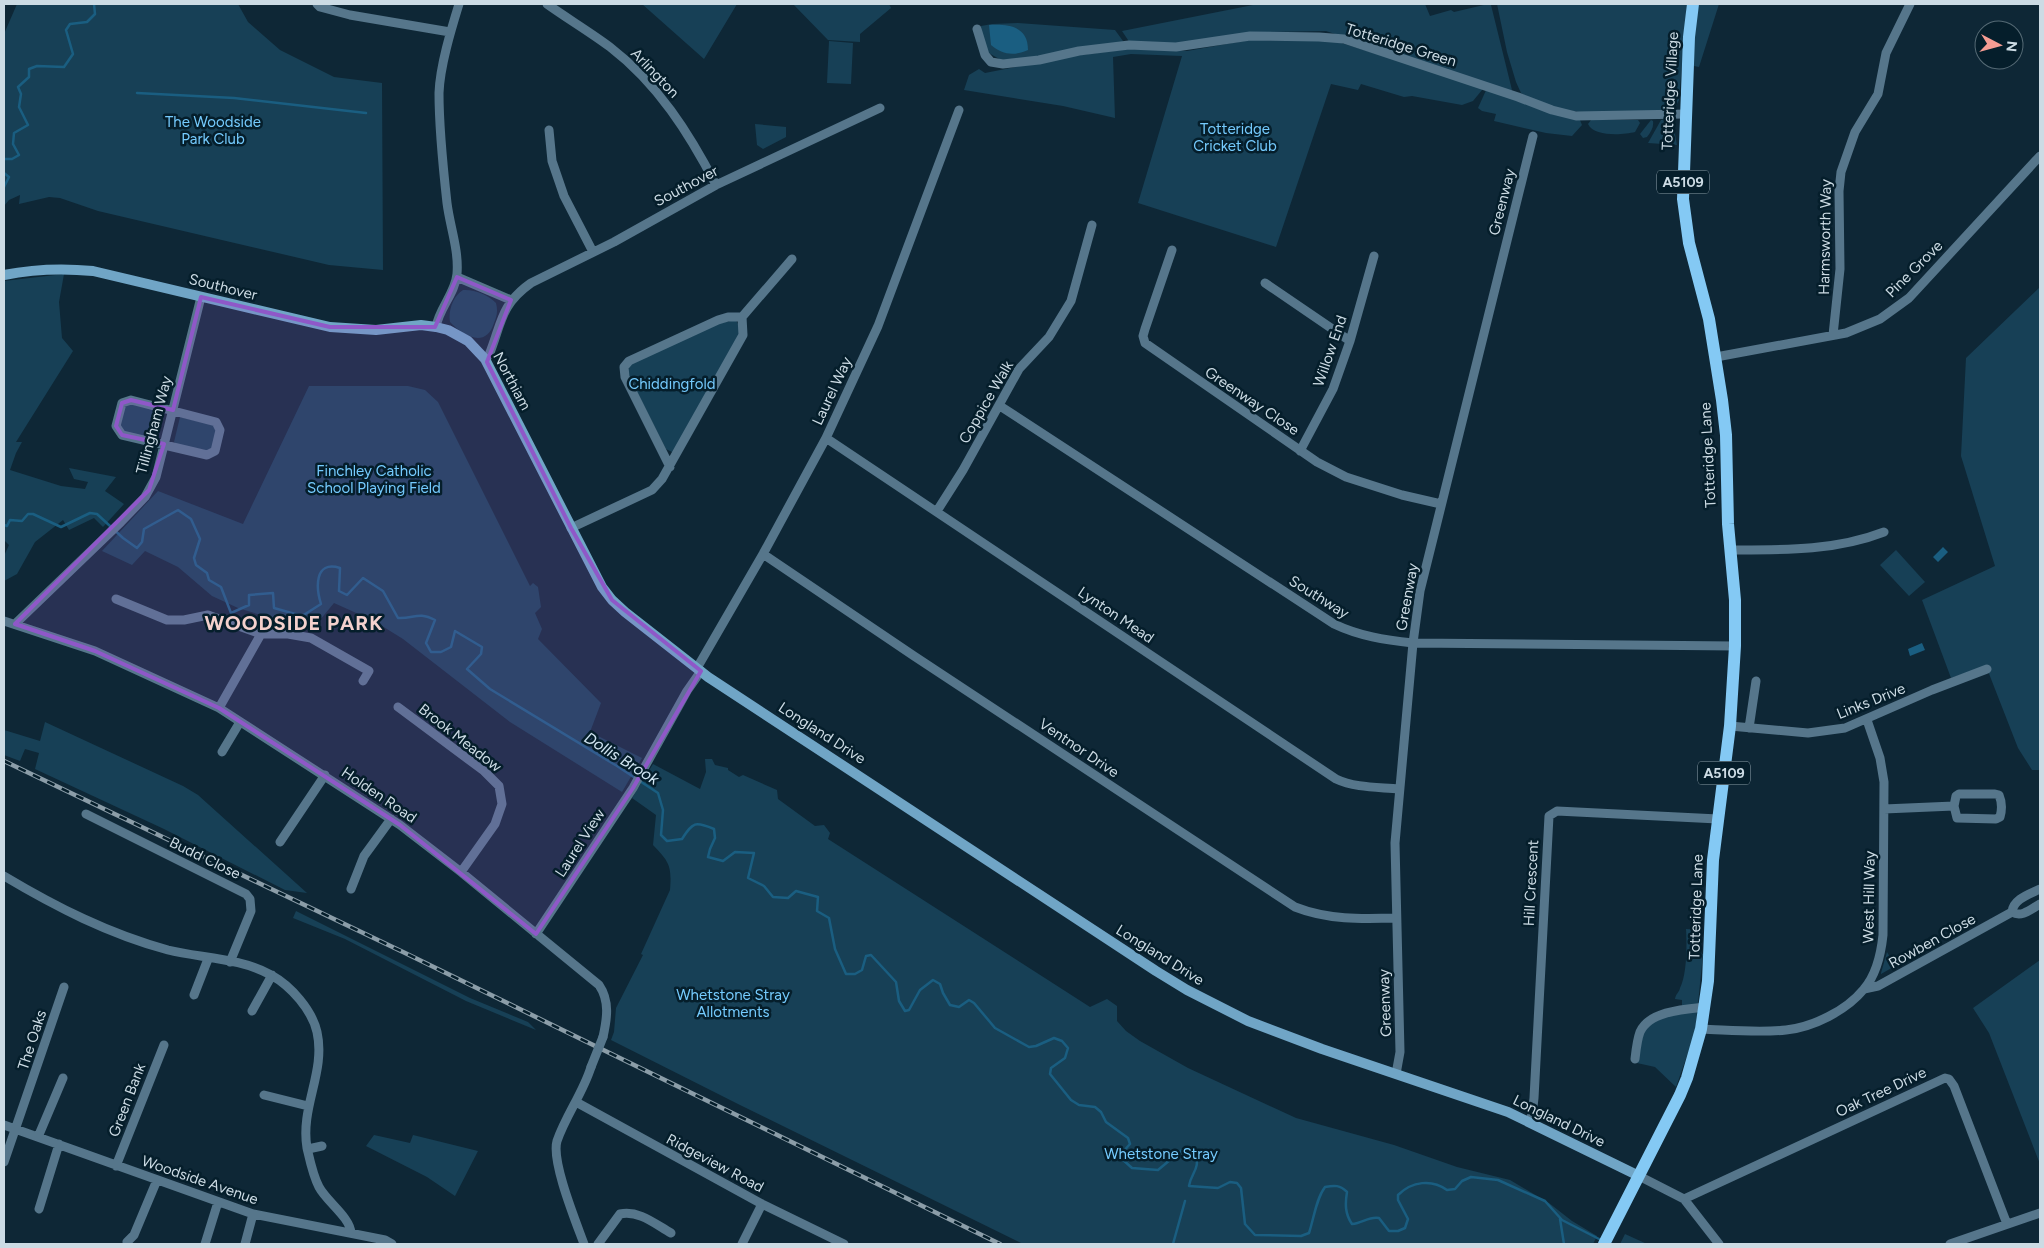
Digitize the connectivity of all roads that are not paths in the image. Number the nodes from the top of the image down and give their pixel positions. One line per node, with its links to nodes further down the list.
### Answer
1 (317, 4): 7 (street)
2 (459, 4): 7 (street)
3 (547, 4): 14 (street, Arlington)
4 (1693, 4): 10 (main road, Totteridge Village / A5109)
5 (1910, 4): 27 (street, Harmsworth Way)
6 (977, 29): 10 (street, Totteridge Green)
7 (450, 32): 21 (street)
8 (880, 108): 14 (street, Southover)
9 (959, 110): 33 (street, Laurel Way)
10 (1685, 114): 29 (main road, Totteridge Village / A5109)
11 (549, 130): 17 (street)
12 (1533, 136): 37 (street, Greenway)
13 (2040, 156): 27 (street, Pine Grove)
14 (716, 185): 17 (street, Southover)
15 (1092, 225): 31 (street, Coppice Walk)
16 (1172, 250): 35 (street, Greenway Close)
17 (593, 252): 24 (street, Southover)
18 (1374, 256): 28 (street, Willow End)
19 (792, 259): 25 (street)
20 (4, 275): 23 (street, Southover)
21 (457, 277): 24 (street); 26 (street)
22 (1265, 283): 28 (street)
23 (201, 297): 26 (street, Southover); 32 (street, Tillingham Way)
24 (511, 300): 30 (street, Southover)
25 (742, 317): 36 (street); 36 (street)
26 (436, 327): 30 (street, Northiam)
27 (1834, 335): 29 (street, Pine Grove)
28 (1350, 341): 35 (street, Willow End)
29 (1716, 357): 41 (main road, Totteridge Lane / A5109)
30 (485, 359): 39 (street, Northiam)
31 (1000, 406): 38 (street, Coppice Walk); 47 (street, Southway)
32 (173, 410): 34 (street, Tillingham Way); 34 (street); 34 (street)
33 (826, 438): 38 (street, Lynton Mead); 42 (street, Laurel Way)
34 (164, 444): 45 (street, Tillingham Way)
35 (1300, 450): 37 (street, Greenway Close)
36 (670, 467): 39 (street)
37 (1441, 504): 47 (street, Greenway)
38 (937, 511): 62 (street, Lynton Mead)
39 (571, 528): 50 (street, Northiam)
40 (1884, 532): 41 (street)
41 (1731, 550): 48 (main road, Totteridge Lane / A5109)
42 (763, 554): 50 (street, Laurel Way); 75 (street, Ventnor Drive)
43 (116, 599): 46 (street)
44 (4, 621): 45 (street, Holden Road)
45 (15, 624): 54 (street, Holden Road)
46 (261, 634): 51 (street); 54 (street)
47 (1413, 643): 48 (street, Southway); 62 (street, Greenway)
48 (1735, 646): 57 (main road, Totteridge Lane / A5109)
49 (1986, 669): 55 (street, Links Drive)
50 (702, 672): 60 (street, Laurel Way); 88 (street, Longland Drive)
51 (363, 681)
52 (1756, 681): 58 (street)
53 (398, 707): 69 (street, Brook Meadow)
54 (219, 708): 56 (street, Holden Road)
55 (1867, 720): 58 (street, Links Drive); 64 (street, West Hill Way)
56 (240, 722): 59 (street); 61 (street, Holden Road)
57 (1730, 726): 58 (street, Links Drive); 67 (main road, Totteridge Lane / A5109)
58 (1749, 728)
59 (222, 752)
60 (646, 766): 76 (street, Laurel View)
61 (325, 774): 66 (street, Holden Road); 68 (street)
62 (1400, 789): 75 (street, Greenway)
63 (1954, 806): 63 (street); 64 (street)
64 (1884, 809): 81 (street, West Hill Way)
65 (86, 814): 78 (street, Budd Close)
66 (391, 819): 69 (street, Holden Road); 71 (street)
67 (1718, 819): 83 (main road, Totteridge Lane / A5109); 93 (street, Hill Crescent)
68 (280, 842)
69 (461, 872): 76 (street, Holden Road)
70 (4, 876): 77 (street)
71 (351, 889)
72 (2040, 889): 74 (street, Rowben Close)
73 (2040, 904): 74 (street, Rowben Close)
74 (2012, 912): 81 (street, Rowben Close)
75 (1396, 918): 88 (street, Greenway)
76 (536, 934): 91 (street, Holden Road, bridge)
77 (208, 959): 78 (street); 82 (street)
78 (230, 962): 79 (street)
79 (272, 975): 84 (street); 92 (street)
80 (64, 987): 95 (street, The Oaks)
81 (1864, 989): 85 (street, West Hill Way)
82 (194, 995)
83 (1705, 1007): 85 (main road, Totteridge Lane / A5109); 87 (street)
84 (252, 1011)
85 (1701, 1029): 102 (main road, Totteridge Lane / A5109)
86 (164, 1045): 101 (street, Green Bank)
87 (1634, 1059)
88 (1396, 1074): 93 (street, Longland Drive)
89 (63, 1078): 96 (street)
90 (264, 1095): 92 (street)
91 (576, 1102): 106 (street, Ridgeview Road); 119 (street, Holden Road)
92 (308, 1106): 99 (street)
93 (1529, 1121): 102 (street, Longland Drive)
94 (4, 1126): 95 (street, Woodside Avenue)
95 (16, 1130): 96 (street, Woodside Avenue); 100 (street, The Oaks)
96 (38, 1137): 97 (street, Woodside Avenue)
97 (59, 1144): 101 (street, Woodside Avenue); 107 (street)
98 (322, 1146): 99 (street)
99 (308, 1149): 111 (street)
100 (4, 1162)
101 (116, 1166): 103 (street, Woodside Avenue)
102 (1639, 1176): 104 (street); 114 (main road, Totteridge Lane / A5109)
103 (157, 1180): 105 (street, Woodside Avenue); 113 (street)
104 (1684, 1199): 110 (street, Oak Tree Drive); 123 (street)
105 (218, 1202): 109 (street, Woodside Avenue); 117 (street)
106 (762, 1204): 121 (street); 122 (street, Ridgeview Road)
107 (39, 1209)
108 (2040, 1213): 110 (street)
109 (253, 1214): 111 (street, Woodside Avenue); 118 (street)
110 (2007, 1224): 124 (street)
111 (351, 1233): 115 (street, Woodside Avenue)
112 (671, 1233): 120 (street)
113 (135, 1240): 116 (street)
114 (1606, 1240)
115 (386, 1243)
116 (128, 1244)
117 (205, 1244)
118 (244, 1244)
119 (584, 1244)
120 (598, 1244)
121 (742, 1244)
122 (844, 1244)
123 (1719, 1244)
124 (1950, 1244)

